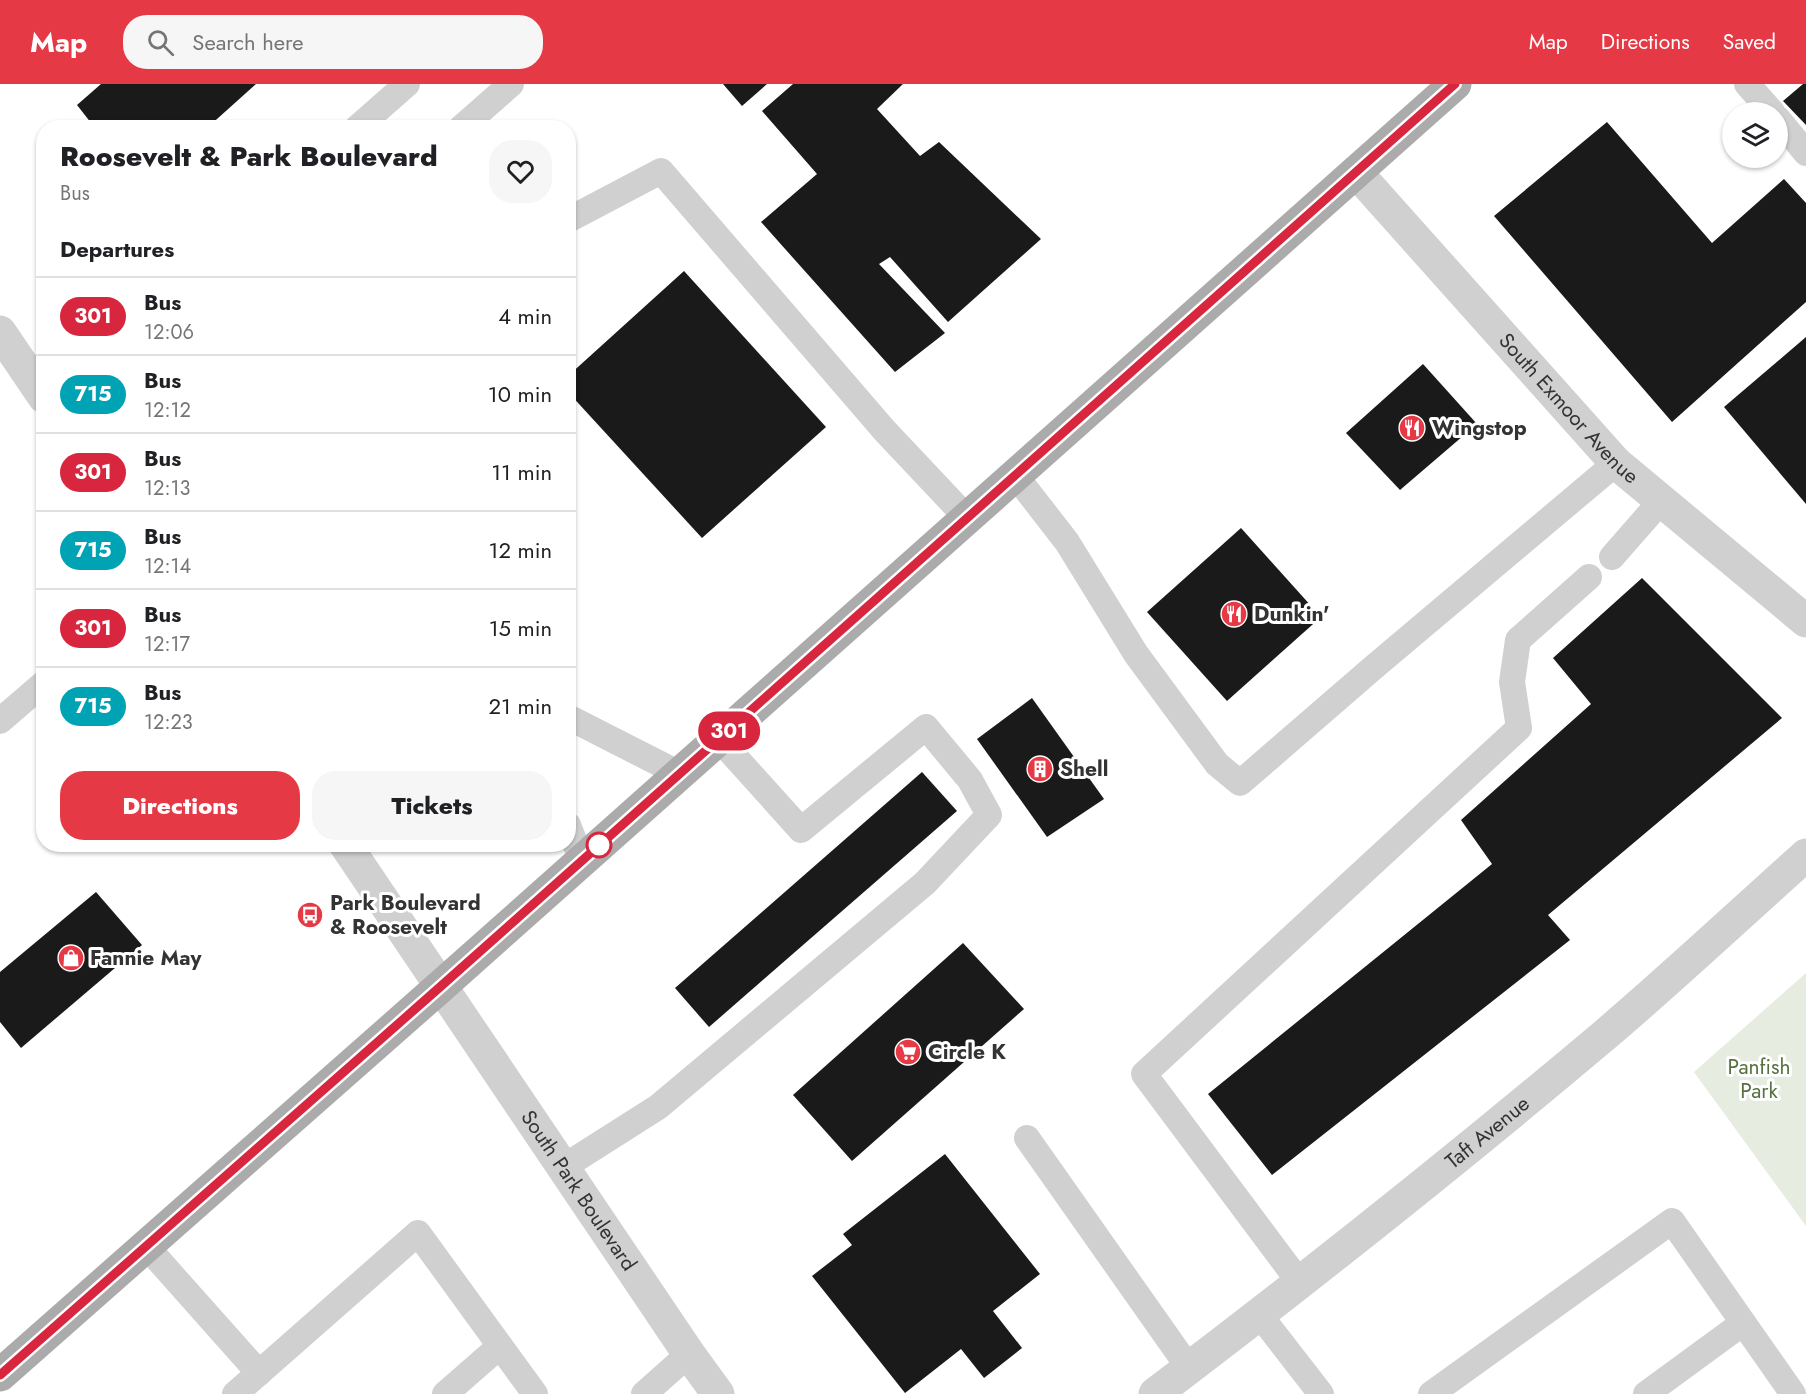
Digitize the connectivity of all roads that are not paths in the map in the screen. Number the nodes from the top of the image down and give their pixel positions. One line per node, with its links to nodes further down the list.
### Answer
1 (407, 84): 6 (lane)
2 (512, 84): 7 (lane)
3 (1455, 84): 10 (main road)
4 (1747, 84): 5 (lane)
5 (1763, 102)
6 (366, 120)
7 (470, 120)
8 (1788, 131): 9 (lane)
9 (1806, 153)
10 (1356, 172): 14 (street, South Exmoor Avenue); 15 (main road)
11 (576, 216): 17 (lane)
12 (0, 332): 13 (street)
13 (36, 385)
14 (1616, 463): 15 (lane); 16 (street, South Exmoor Avenue)
15 (1015, 475): 17 (main road)
16 (1661, 501): 18 (lane); 20 (street, South Exmoor Avenue)
17 (967, 518): 24 (main road)
18 (1612, 557)
19 (1589, 577): 34 (lane)
20 (1806, 621)
21 (36, 690): 22 (lane)
22 (0, 721)
23 (576, 721): 25 (lane)
24 (719, 739): 25 (main road); 32 (lane)
25 (680, 774): 29 (main road)
26 (576, 846): 29 (lane)
27 (350, 852): 30 (street, South Park Boulevard)
28 (1806, 855): 34 (street, Taft Avenue)
29 (582, 861): 30 (main road)
30 (440, 987): 32 (street, South Park Boulevard); 33 (main road)
31 (1027, 1138): 39 (lane)
32 (562, 1168): 38 (street, South Park Boulevard)
33 (146, 1246): 40 (lane); 41 (main road)
34 (1300, 1283): 35 (street, Taft Avenue)
35 (1259, 1314): 39 (street, Taft Avenue); 48 (lane)
36 (1743, 1323): 49 (lane); 50 (lane); 51 (lane)
37 (500, 1346): 40 (lane); 43 (lane); 44 (lane)
38 (689, 1354): 45 (lane); 46 (street, South Park Boulevard)
39 (1189, 1368): 47 (street, Taft Avenue)
40 (259, 1373): 42 (lane)
41 (0, 1375)
42 (235, 1394)
43 (445, 1394)
44 (535, 1394)
45 (644, 1394)
46 (718, 1394)
47 (1155, 1394)
48 (1321, 1394)
49 (1431, 1394)
50 (1646, 1394)
51 (1793, 1394)

